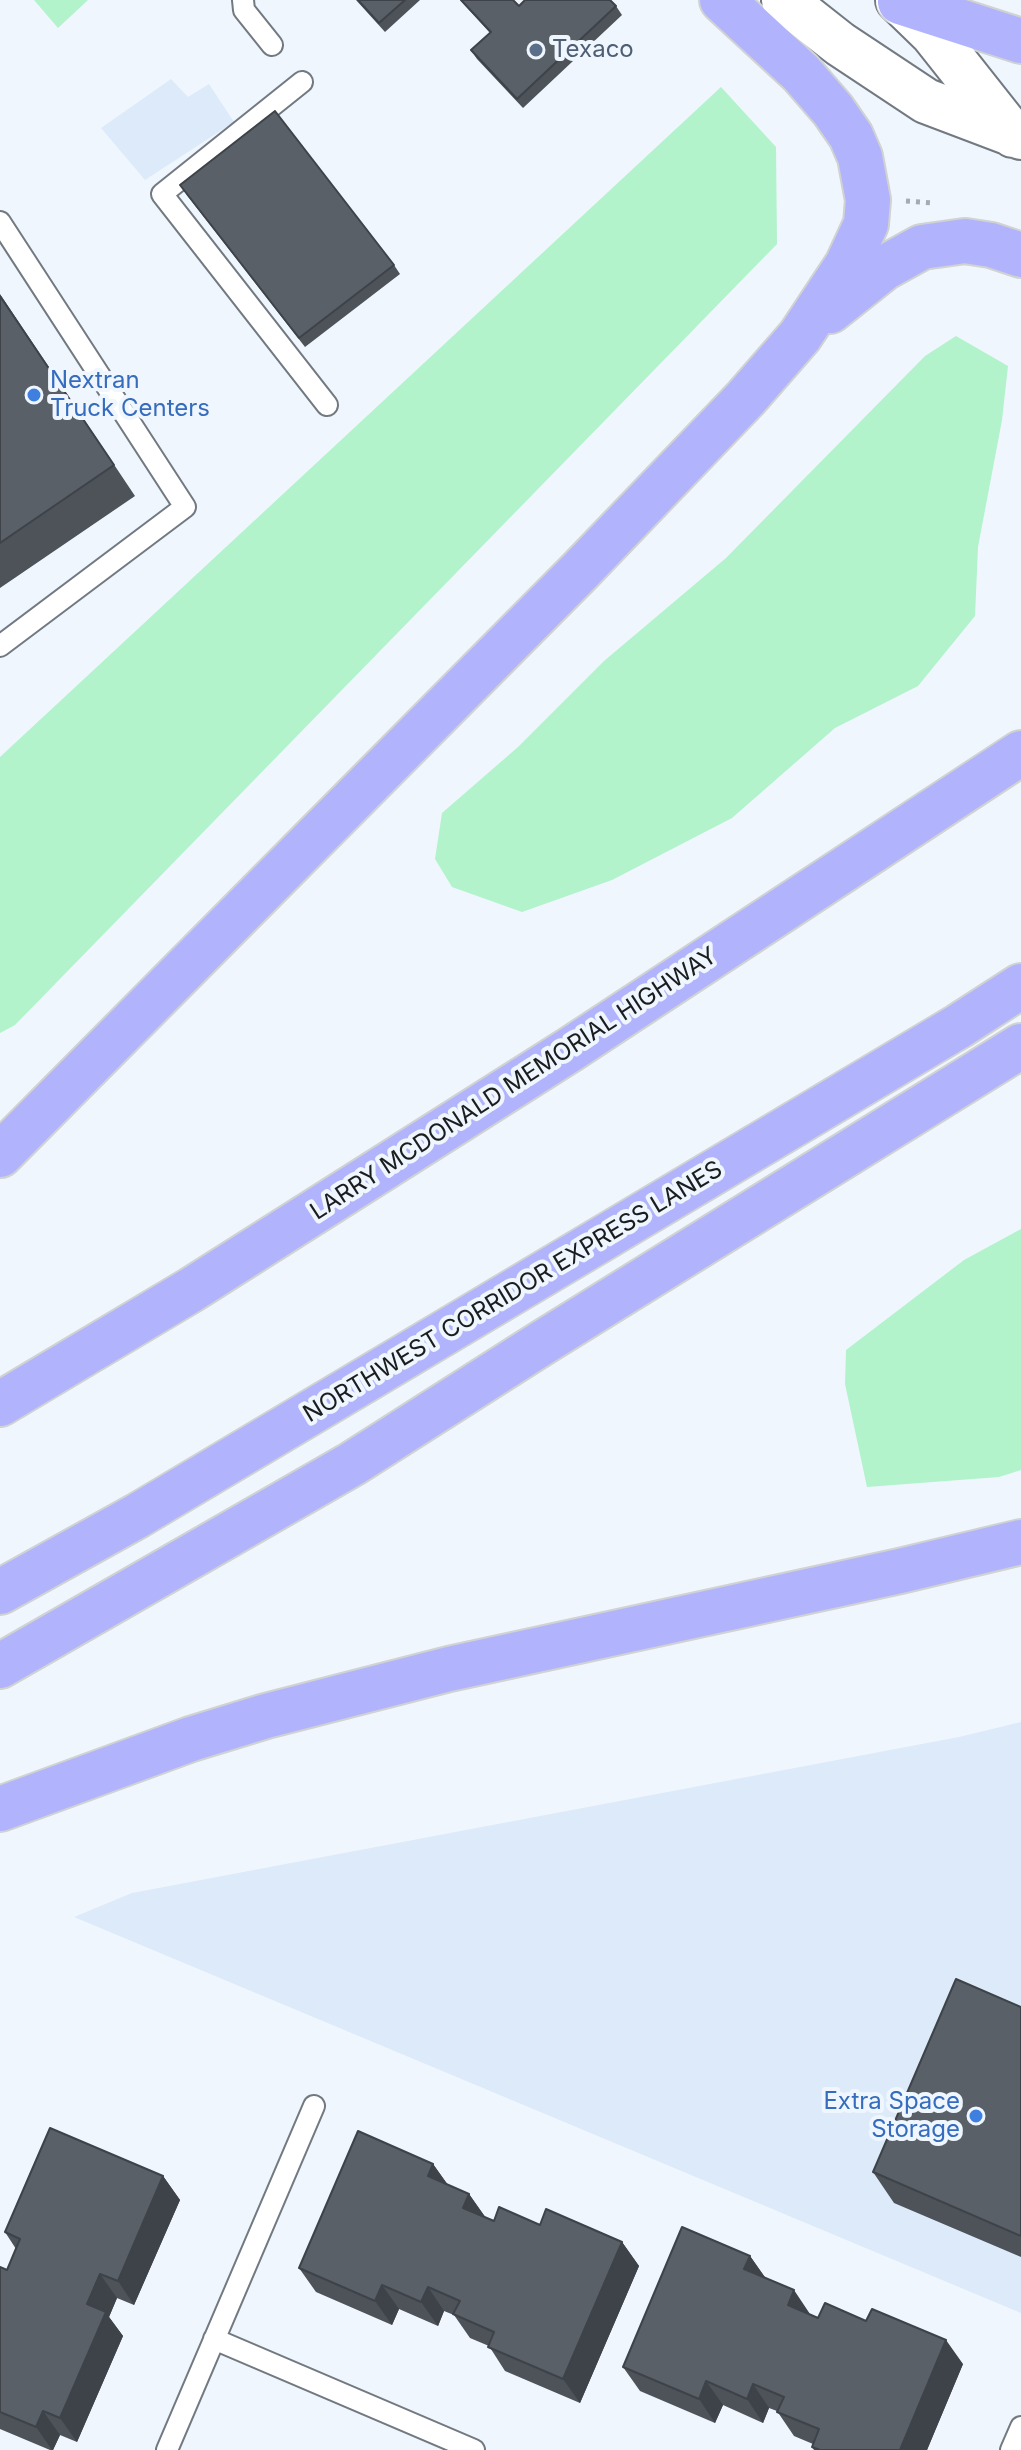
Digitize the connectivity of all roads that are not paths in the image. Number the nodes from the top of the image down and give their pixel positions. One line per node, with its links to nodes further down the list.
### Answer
1 (243, 0): 6 (lane)
2 (722, 0): 11 (highway)
3 (784, 0): 8 (main road)
4 (899, 1): 5 (highway); 8 (main road)
5 (1021, 41)
6 (272, 45)
7 (302, 82): 12 (lane)
8 (1018, 139)
9 (0, 222): 13 (lane)
10 (1021, 255): 11 (highway)
11 (800, 336): 17 (highway)
12 (327, 405)
13 (0, 646)
14 (1021, 753): 18 (highway, LARRY MCDONALD MEMORIAL HIGHWAY)
15 (1021, 986): 20 (highway, NORTHWEST CORRIDOR EXPRESS LANES)
16 (1021, 1046): 21 (highway)
17 (0, 1155)
18 (0, 1404)
19 (1021, 1542): 22 (highway)
20 (0, 1592)
21 (0, 1666)
22 (0, 1809)
23 (314, 2106): 24 (lane)
24 (214, 2339): 26 (lane); 27 (lane)
25 (1021, 2427): 28 (lane)
26 (168, 2449)
27 (474, 2450)
28 (1011, 2450)

